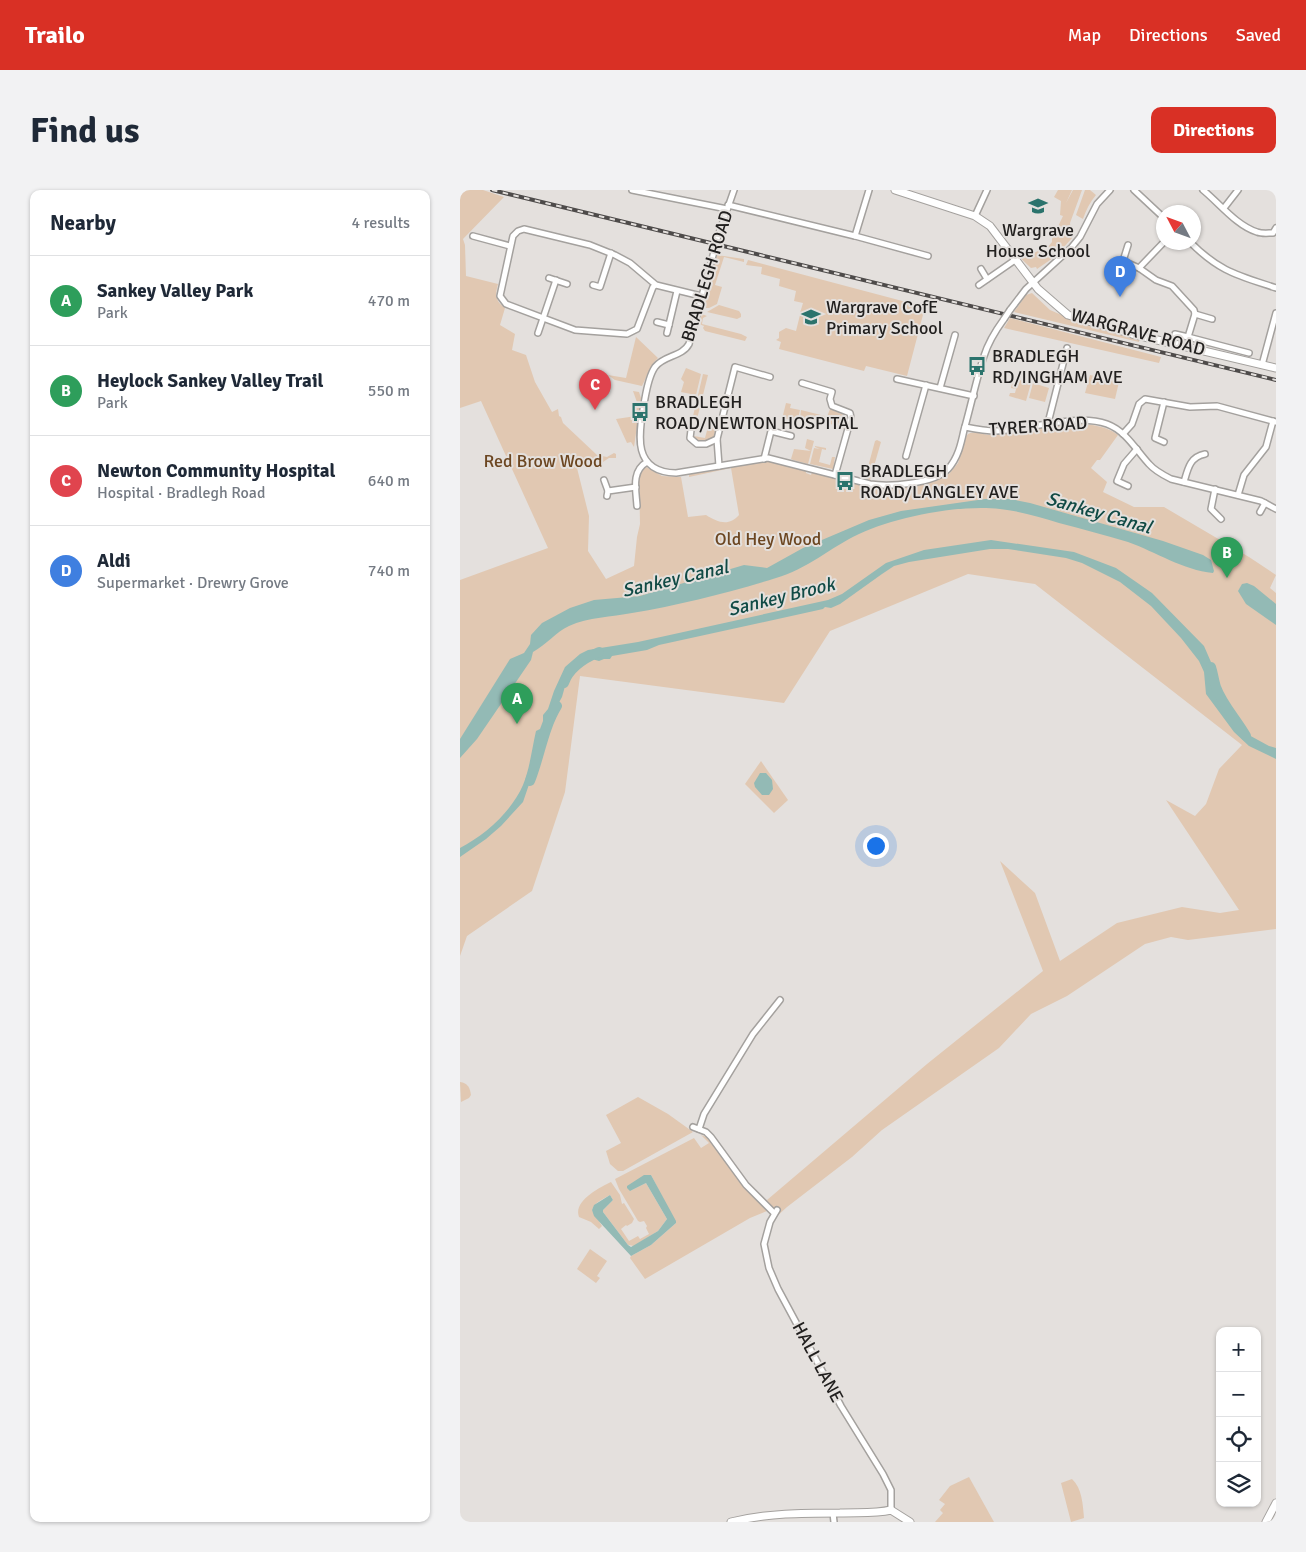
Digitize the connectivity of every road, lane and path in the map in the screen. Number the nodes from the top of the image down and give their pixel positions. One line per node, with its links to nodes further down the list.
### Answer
1 (632, 190): 10 (street)
2 (734, 190): 11 (street, BRADLEGH ROAD)
3 (869, 190): 17 (street)
4 (895, 190): 14 (street, WARGRAVE ROAD)
5 (987, 190): 14 (street)
6 (1110, 190): 32 (street)
7 (1134, 190): 13 (street)
8 (1203, 190): 12 (street)
9 (1238, 190): 12 (street)
10 (639, 191): 11 (street)
11 (728, 207): 17 (street); 39 (street, BRADLEGH ROAD, bridge)
12 (1224, 208): 15 (street)
13 (1156, 211)
14 (975, 216): 24 (street, WARGRAVE ROAD)
15 (1275, 232)
16 (473, 236): 19 (street)
17 (855, 236): 23 (street)
18 (1128, 245): 25 (street)
19 (510, 246): 22 (street); 42 (street)
20 (1156, 250): 26 (street)
21 (1198, 250): 37 (street)
22 (611, 253): 34 (street); 36 (street)
23 (928, 256)
24 (1014, 260): 30 (street); 32 (street, WARGRAVE ROAD)
25 (1123, 261): 26 (street); 28 (street)
26 (1139, 268): 41 (street)
27 (981, 269): 30 (street)
28 (1117, 270)
29 (549, 278): 31 (street)
30 (987, 279): 35 (street)
31 (556, 280): 33 (street); 42 (street)
32 (1033, 282): 53 (street, WARGRAVE ROAD); 60 (street, bridge)
33 (567, 284)
34 (656, 285): 38 (street); 42 (street)
35 (978, 285)
36 (593, 286)
37 (1276, 288)
38 (677, 291): 39 (street); 45 (street)
39 (701, 296): 74 (street, BRADLEGH ROAD)
40 (1276, 313): 53 (street)
41 (1195, 314): 43 (street); 50 (street)
42 (542, 318): 46 (street)
43 (1212, 318)
44 (657, 322): 45 (street)
45 (668, 325): 47 (street)
46 (538, 333)
47 (667, 333)
48 (1175, 334): 50 (street)
49 (955, 335): 59 (street)
50 (1188, 337): 52 (street)
51 (1067, 348): 63 (street)
52 (1249, 352)
53 (1262, 365): 54 (street, WARGRAVE ROAD)
54 (1276, 368)
55 (770, 377): 68 (street)
56 (897, 379): 58 (street)
57 (802, 383): 76 (street)
58 (926, 385): 59 (street); 72 (street)
59 (940, 388): 60 (street)
60 (974, 396): 64 (street)
61 (1164, 402): 62 (street); 66 (street); 69 (street)
62 (1274, 421): 82 (street)
63 (1048, 423): 64 (street, TYRER ROAD); 66 (street, TYRER ROAD)
64 (965, 426): 76 (street)
65 (691, 430): 68 (street)
66 (1123, 434): 70 (street, TYRER ROAD)
67 (791, 436): 73 (street)
68 (717, 439): 75 (street)
69 (1164, 442)
70 (1137, 449): 78 (street, TYRER ROAD); 79 (street)
71 (1205, 454): 78 (street)
72 (906, 456)
73 (764, 459): 75 (street); 76 (street)
74 (647, 462): 75 (street); 80 (street)
75 (718, 466)
76 (835, 475)
77 (604, 480): 80 (street)
78 (1184, 482): 81 (street, TYRER ROAD)
79 (1128, 486)
80 (636, 488): 84 (street)
81 (1215, 489): 82 (street, TYRER ROAD); 87 (street)
82 (1238, 495): 83 (street, TYRER ROAD)
83 (1265, 502): 85 (street, TYRER ROAD); 86 (street)
84 (637, 506)
85 (1276, 509)
86 (1260, 512)
87 (1221, 519)
88 (780, 1000): 90 (street)
89 (693, 1127): 90 (street)
90 (700, 1129): 92 (street, HALL LANE)
91 (1276, 1503): 97 (street)
92 (891, 1510): 93 (street); 96 (street)
93 (833, 1513): 94 (street); 95 (street)
94 (731, 1522)
95 (834, 1522)
96 (910, 1522)
97 (1266, 1522)

